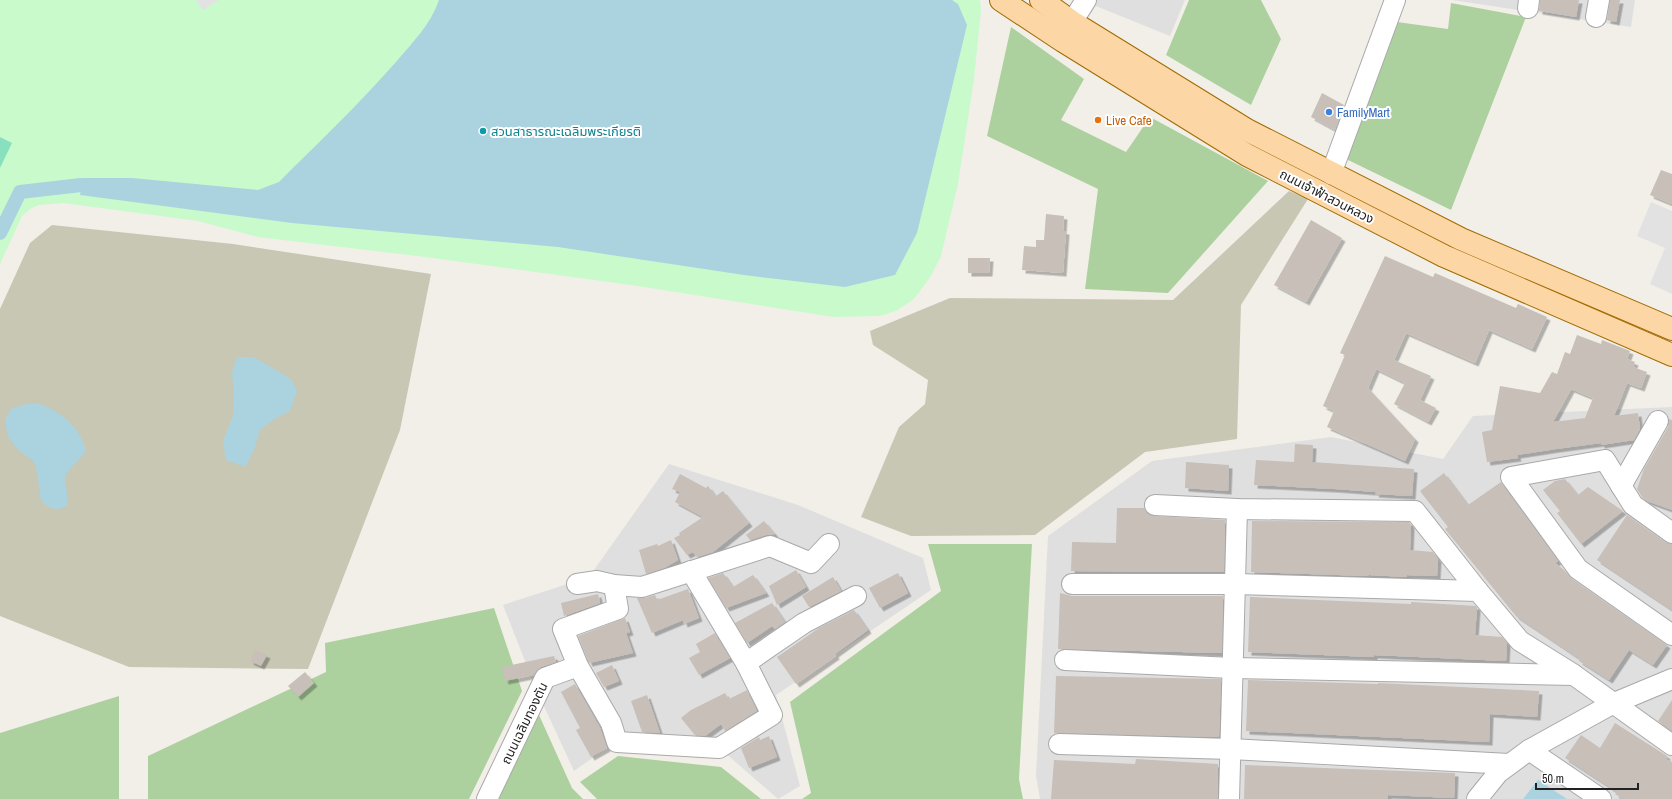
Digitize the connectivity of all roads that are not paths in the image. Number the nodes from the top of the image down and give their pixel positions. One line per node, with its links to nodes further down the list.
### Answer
1 (1001, 0): 8 (main road, ถนนเจ้าฟ้าสวนหลวง)
2 (1041, 0): 5 (main road, ถนนเจ้าฟ้าสวนหลวง)
3 (1086, 0): 5 (street)
4 (1395, 0): 6 (street)
5 (1072, 22): 6 (main road, ถนนเจ้าฟ้าสวนหลวง)
6 (1331, 174): 7 (main road, ถนนเจ้าฟ้าสวนหลวง)
7 (1672, 329)
8 (1672, 355)
9 (1658, 421): 10 (street)
10 (1621, 486): 13 (street); 22 (street)
11 (1155, 505): 12 (street)
12 (1237, 508): 18 (street); 20 (street)
13 (1672, 533)
14 (829, 544): 15 (street)
15 (691, 571): 19 (street); 24 (street)
16 (577, 584): 19 (street)
17 (1072, 584): 18 (street)
18 (1235, 584): 20 (street); 26 (street)
19 (614, 585): 25 (street)
20 (1478, 591): 27 (street)
21 (856, 596): 24 (street)
22 (1672, 635)
23 (1065, 660): 26 (street)
24 (746, 663): 25 (street)
25 (578, 666): 35 (street, ถนนเฉลิมทองตัน)
26 (1232, 668): 27 (street); 32 (street)
27 (1574, 675): 29 (street)
28 (1672, 679): 29 (street)
29 (1612, 704): 31 (street); 33 (street)
30 (1059, 744): 32 (street)
31 (1672, 745)
32 (1230, 749): 34 (street); 36 (street)
33 (1529, 750): 34 (street); 38 (street)
34 (1509, 764): 37 (street)
35 (487, 799)
36 (1228, 799)
37 (1477, 799)
38 (1601, 799)

